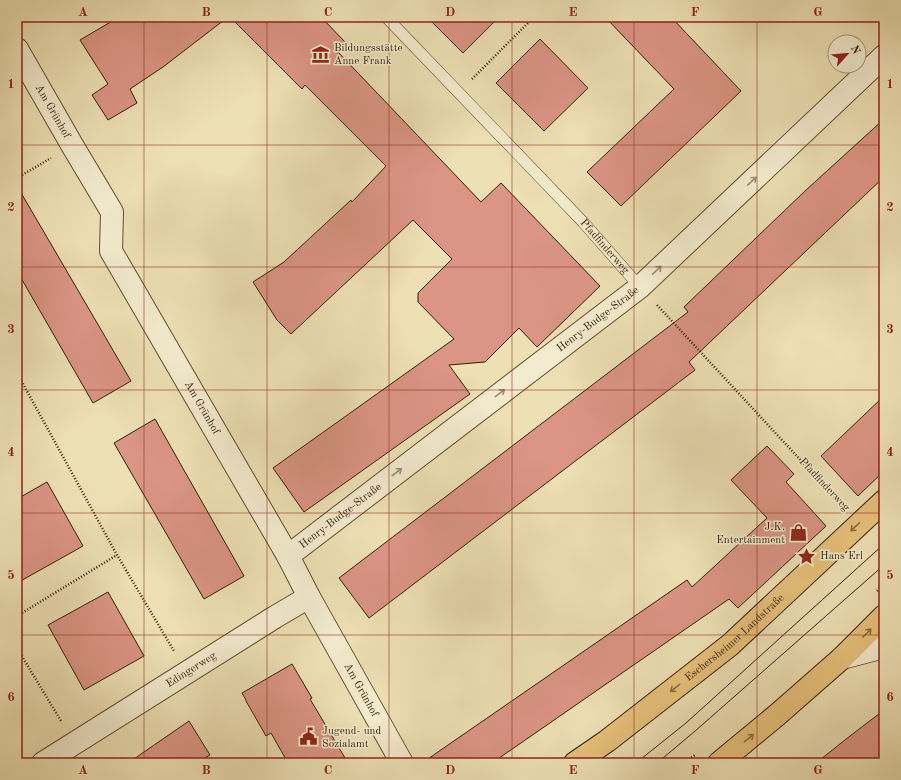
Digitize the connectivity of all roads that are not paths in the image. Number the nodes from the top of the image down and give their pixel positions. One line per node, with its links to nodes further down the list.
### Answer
1 (386, 17): 4 (lane, Pfadfinderweg)
2 (17, 49): 6 (street, Am Grünhof)
3 (884, 56): 4 (street, Henry-Budge-Straße, one-way to 3)
4 (640, 287): 6 (street, Henry-Budge-Straße, one-way to 4)
5 (884, 501): 13 (main road, Eschersheimer Landstraße, one-way to 13)
6 (288, 556): 7 (street, Am Grünhof)
7 (309, 597): 11 (street, Edingerweg); 12 (street, Am Grünhof)
8 (884, 616): 10 (main road, one-way to 8)
9 (884, 649): 10 (street)
10 (842, 658): 14 (main road, one-way to 10)
11 (43, 763)
12 (402, 763)
13 (575, 763)
14 (719, 763)

